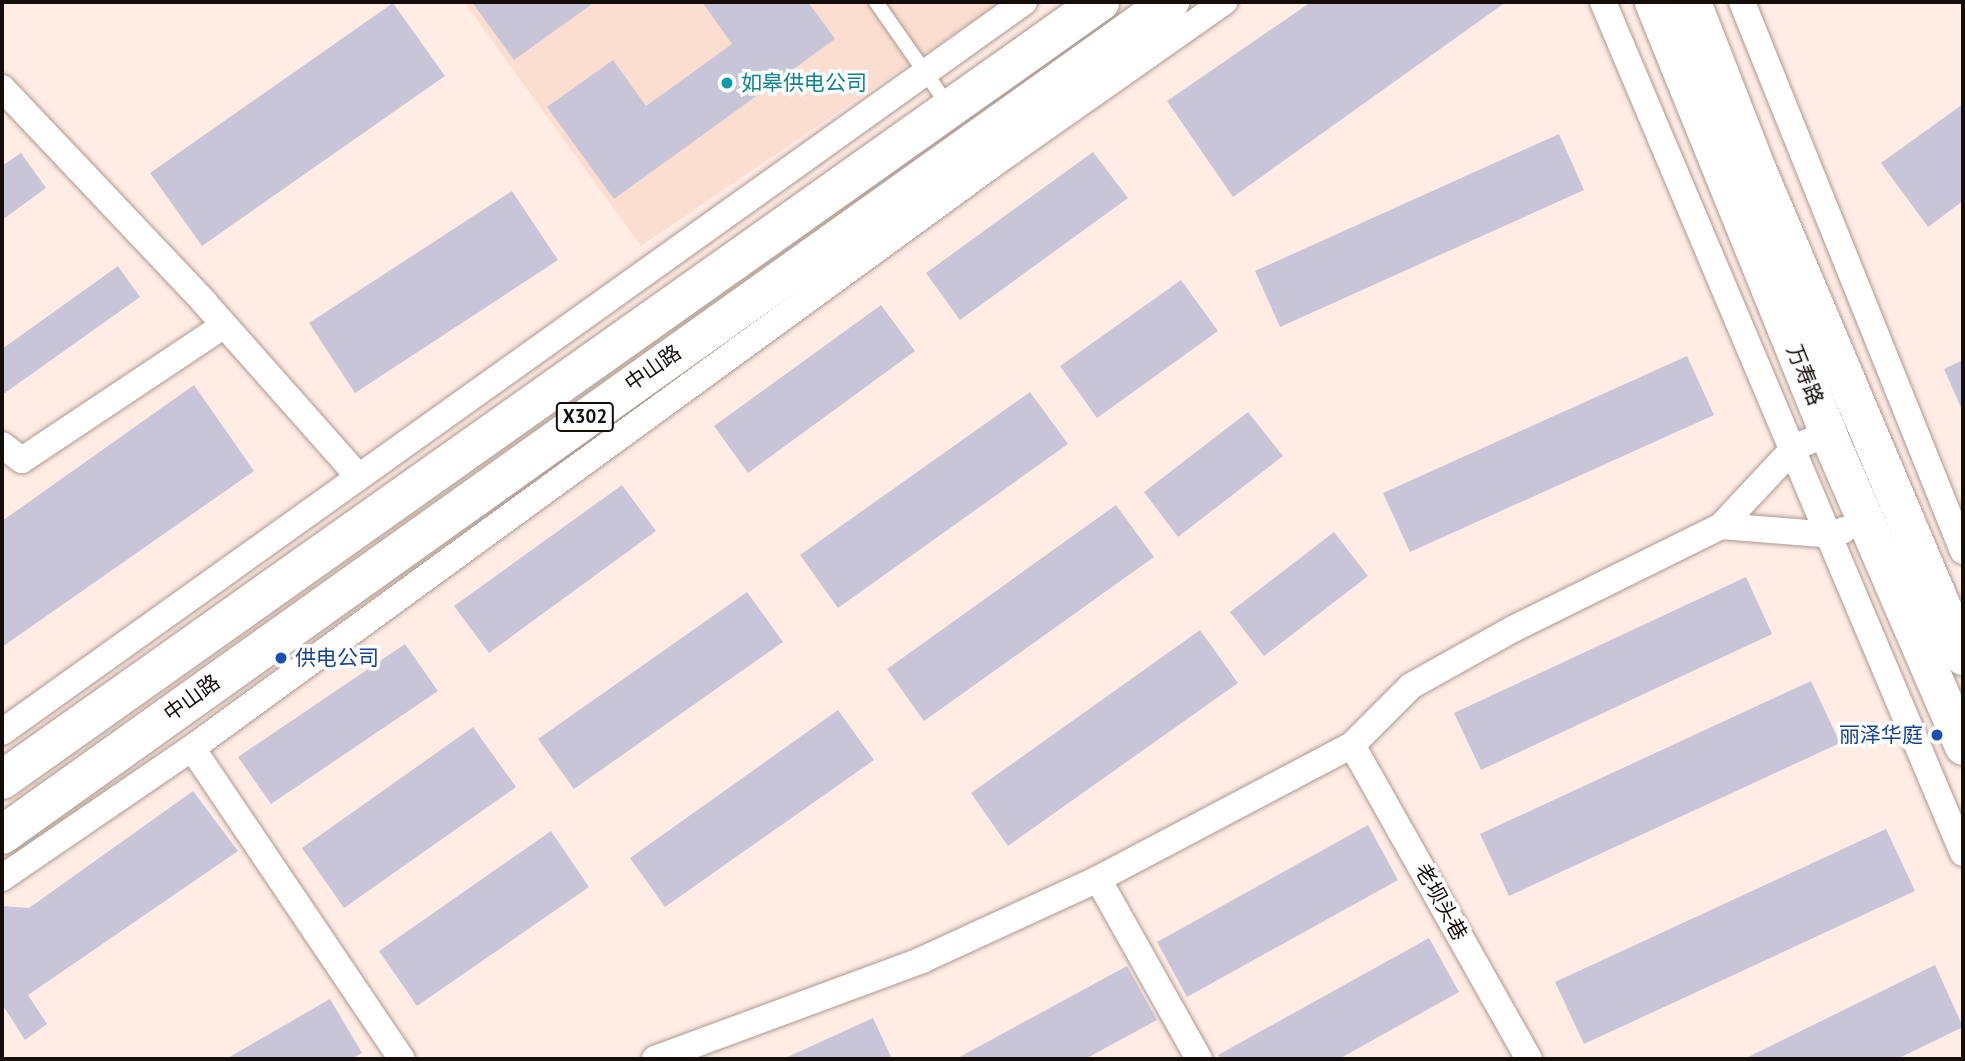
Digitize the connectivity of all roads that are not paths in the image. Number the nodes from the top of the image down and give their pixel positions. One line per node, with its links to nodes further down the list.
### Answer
1 (876, 2): 10 (lane)
2 (1024, 2): 10 (street)
3 (1100, 2): 12 (main road, 中山路 / X302)
4 (1170, 2): 28 (main road, 中山路 / X302)
5 (1224, 2): 26 (street)
6 (1603, 2): 16 (street)
7 (1653, 2): 14 (main road, 万寿路)
8 (1692, 2): 22 (main road, 万寿路)
9 (1742, 2): 21 (street)
10 (924, 72): 12 (lane); 17 (street)
11 (2, 88): 13 (street)
12 (951, 109): 27 (main road, 中山路 / X302)
13 (223, 326): 15 (street); 17 (street)
14 (1828, 434): 16 (street); 18 (main road, 万寿路)
15 (2, 445)
16 (1795, 447): 19 (street); 20 (street)
17 (359, 477): 23 (street)
18 (1867, 519): 20 (street); 25 (main road, 万寿路)
19 (1721, 526): 20 (street); 24 (street)
20 (1832, 536): 29 (street)
21 (1963, 551)
22 (1963, 656)
23 (2, 732)
24 (1352, 745): 31 (street); 35 (street, 老坝头巷)
25 (1963, 746)
26 (192, 748): 30 (street); 32 (street)
27 (2, 780)
28 (2, 835)
29 (1963, 853)
30 (2, 878)
31 (1098, 879): 33 (street); 34 (street)
32 (402, 1059)
33 (655, 1059)
34 (1199, 1059)
35 (1529, 1059)

